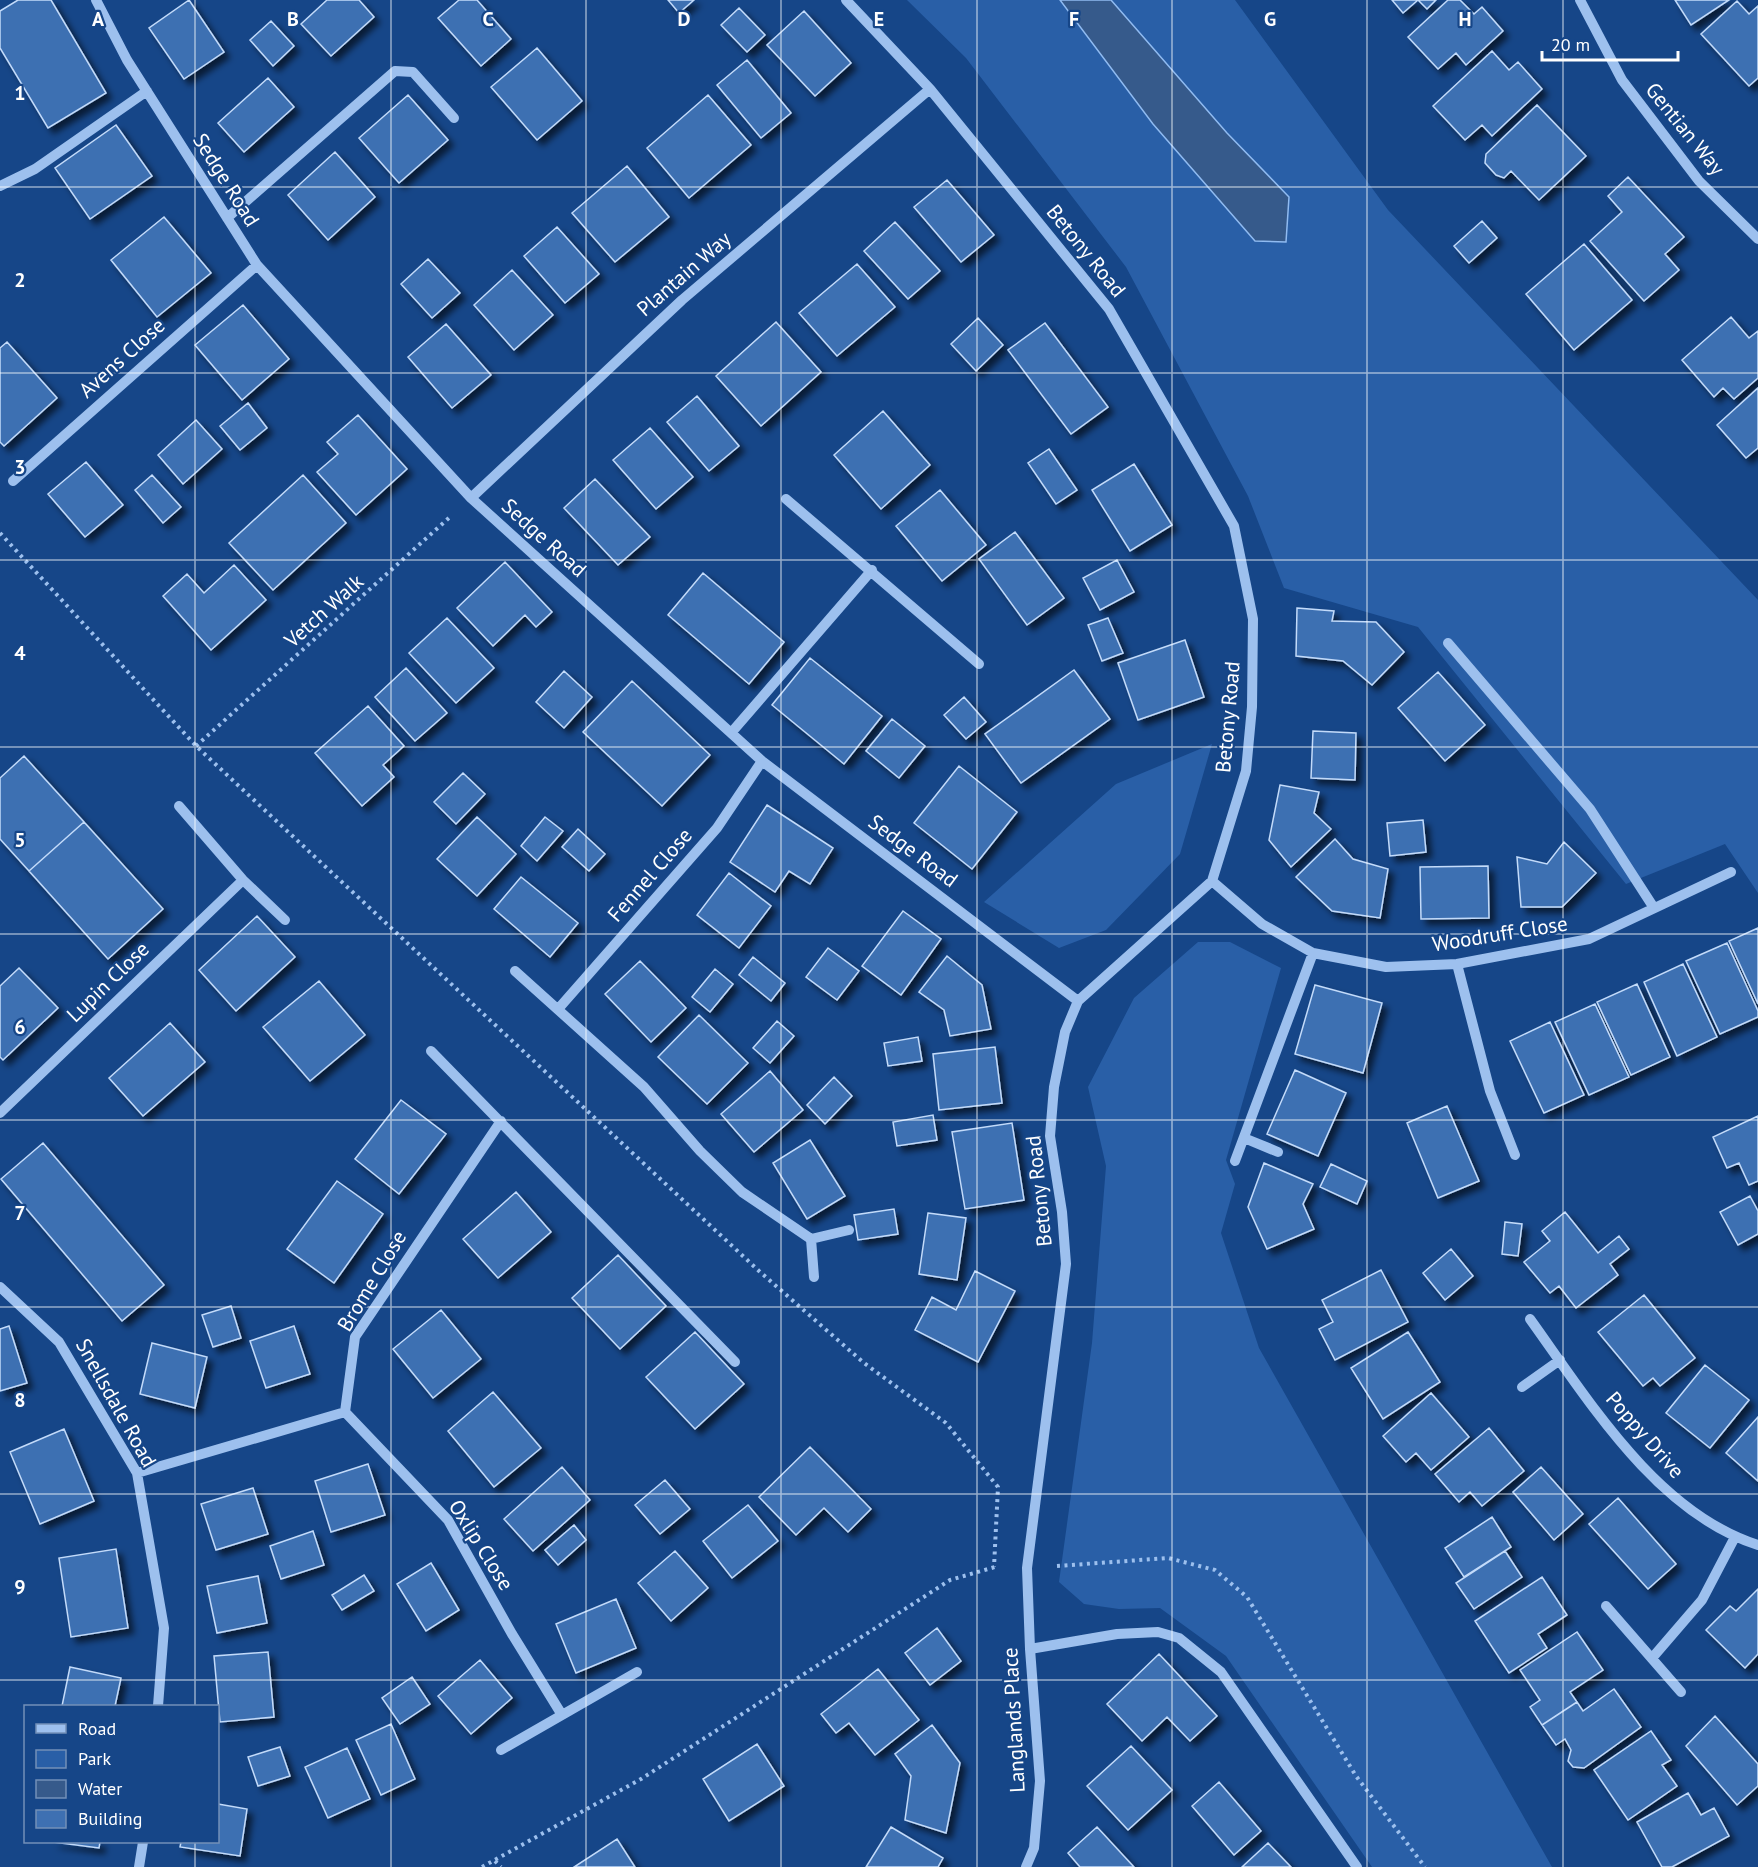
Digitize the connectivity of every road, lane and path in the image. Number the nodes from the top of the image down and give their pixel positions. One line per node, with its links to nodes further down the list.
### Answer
1 (96, 0): 5 (street, Sedge Road)
2 (846, 0): 4 (street, Betony Road)
3 (1580, 0): 9 (street, Gentian Way)
4 (930, 88): 12 (street, Plantain Way); 24 (street, Betony Road)
5 (147, 91): 7 (street); 8 (street, Sedge Road)
6 (454, 118): 8 (street)
7 (0, 186)
8 (227, 218): 10 (street, Sedge Road)
9 (1758, 239)
10 (256, 265): 11 (street, Avens Close); 12 (street, Sedge Road)
11 (13, 481)
12 (471, 498): 18 (street, Sedge Road); 19 (path, Vetch Walk)
13 (786, 499): 15 (street)
14 (0, 533): 19 (path)
15 (872, 570): 17 (street); 18 (street)
16 (1448, 642): 25 (street)
17 (980, 664)
18 (731, 733): 20 (street, Sedge Road)
19 (196, 747): 51 (path)
20 (762, 761): 30 (street, Sedge Road); 31 (street, Fennel Close)
21 (178, 806): 23 (street)
22 (1731, 872): 25 (street, Woodruff Close)
23 (243, 880): 26 (street); 33 (street, Lupin Close)
24 (1212, 881): 27 (street, Woodruff Close); 30 (street, Betony Road)
25 (1654, 908): 28 (street, Woodruff Close)
26 (285, 920)
27 (1313, 953): 28 (street, Woodruff Close); 35 (street)
28 (1457, 964): 37 (street)
29 (515, 971): 31 (street)
30 (1078, 1001): 52 (street, Betony Road)
31 (559, 1008): 40 (street)
32 (431, 1051): 34 (street)
33 (0, 1113)
34 (501, 1121): 45 (street); 47 (street, Brome Close)
35 (1244, 1138): 36 (street); 38 (street)
36 (1278, 1152)
37 (1515, 1155)
38 (1235, 1161)
39 (849, 1230): 40 (street)
40 (812, 1239): 41 (street)
41 (814, 1277)
42 (0, 1287): 48 (street, Snellsdale Road)
43 (1530, 1319): 44 (street, Poppy Drive)
44 (1560, 1360): 46 (street); 49 (street, Poppy Drive)
45 (735, 1362)
46 (1522, 1387)
47 (345, 1412): 48 (street); 59 (street, Oxlip Close)
48 (137, 1473): 58 (street, Snellsdale Road)
49 (1735, 1537): 50 (street, Poppy Drive); 55 (street)
50 (1758, 1545)
51 (994, 1567): 52 (path); 62 (path)
52 (1027, 1568): 54 (street, Langlands Place)
53 (1606, 1606): 55 (street)
54 (1030, 1649): 66 (street, Langlands Place); 67 (street)
55 (1653, 1657): 57 (street)
56 (637, 1672): 59 (street)
57 (1681, 1692)
58 (158, 1705)
59 (562, 1715): 60 (street)
60 (501, 1750)
61 (143, 1843): 63 (street)
62 (495, 1861): 64 (path); 65 (path)
63 (139, 1867)
64 (482, 1867)
65 (501, 1867)
66 (1026, 1867)
67 (1358, 1867)

